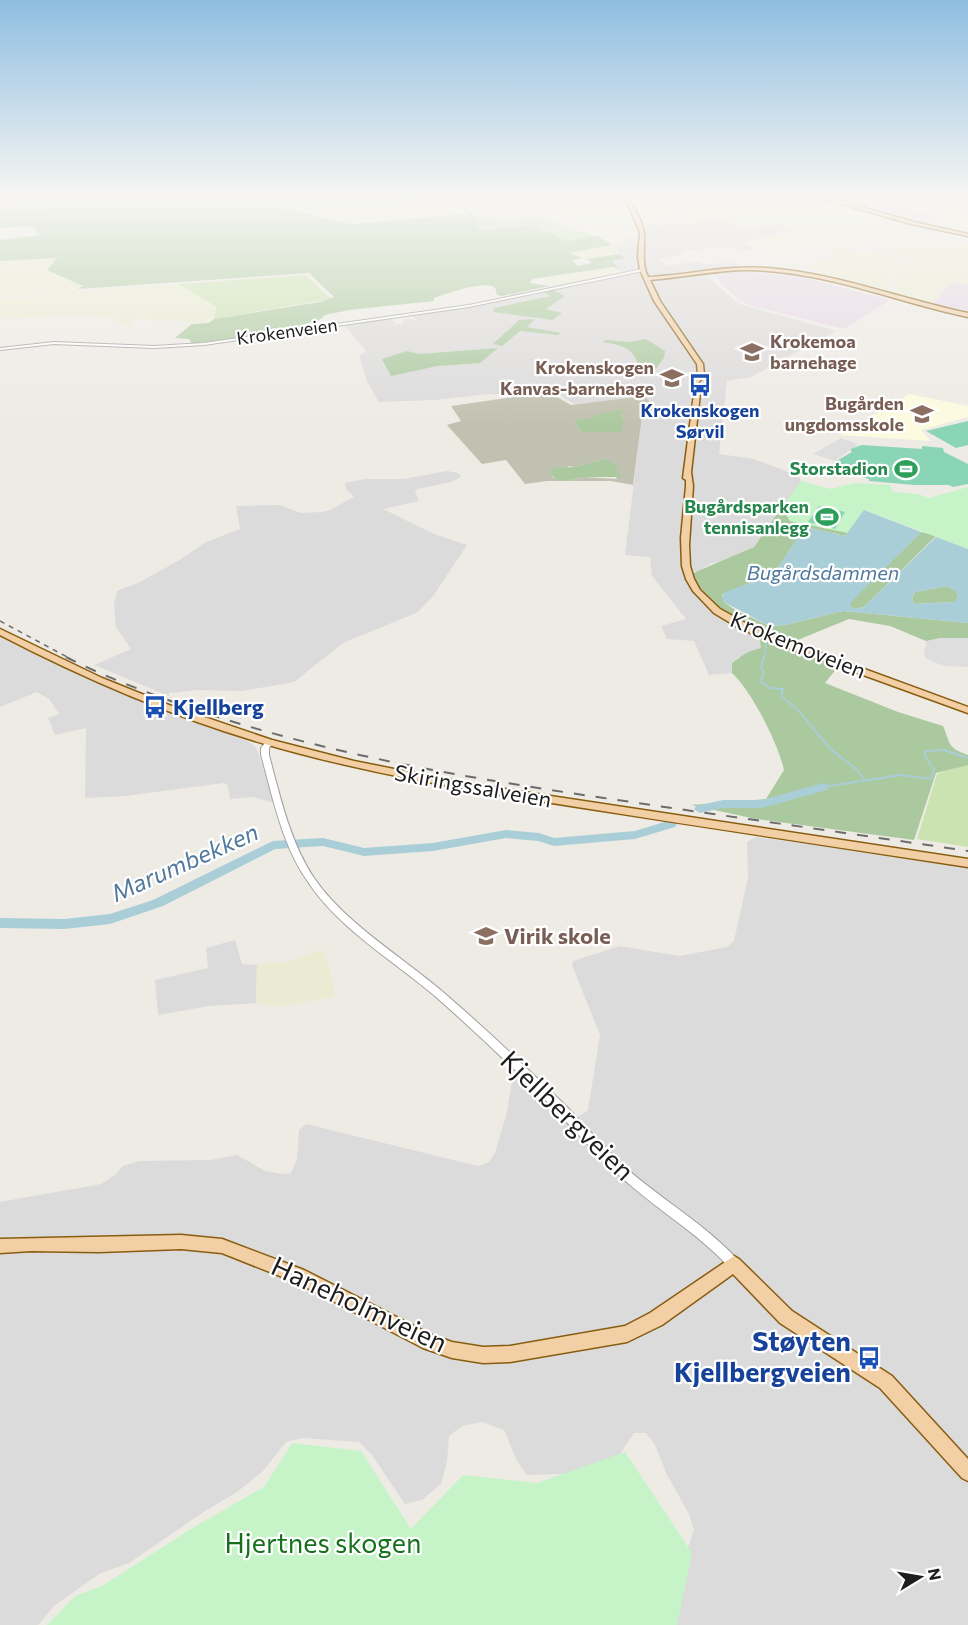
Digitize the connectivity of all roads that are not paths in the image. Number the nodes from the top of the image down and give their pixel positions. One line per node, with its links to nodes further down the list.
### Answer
1 (624, 274): 7 (street, Krokenveien)
2 (645, 274): 5 (main road, Krokemoveien)
3 (686, 274): 5 (main road)
4 (797, 274): 6 (main road)
5 (648, 279): 9 (main road, Krokemoveien)
6 (968, 315)
7 (0, 349)
8 (0, 632): 10 (main road, Skiringssalveien)
9 (968, 710)
10 (270, 742): 11 (main road, Skiringssalveien); 13 (street, Kjellbergveien)
11 (968, 863)
12 (0, 1246): 13 (main road, Haneholmveien)
13 (734, 1264): 14 (main road, Kjellbergveien)
14 (968, 1472)

